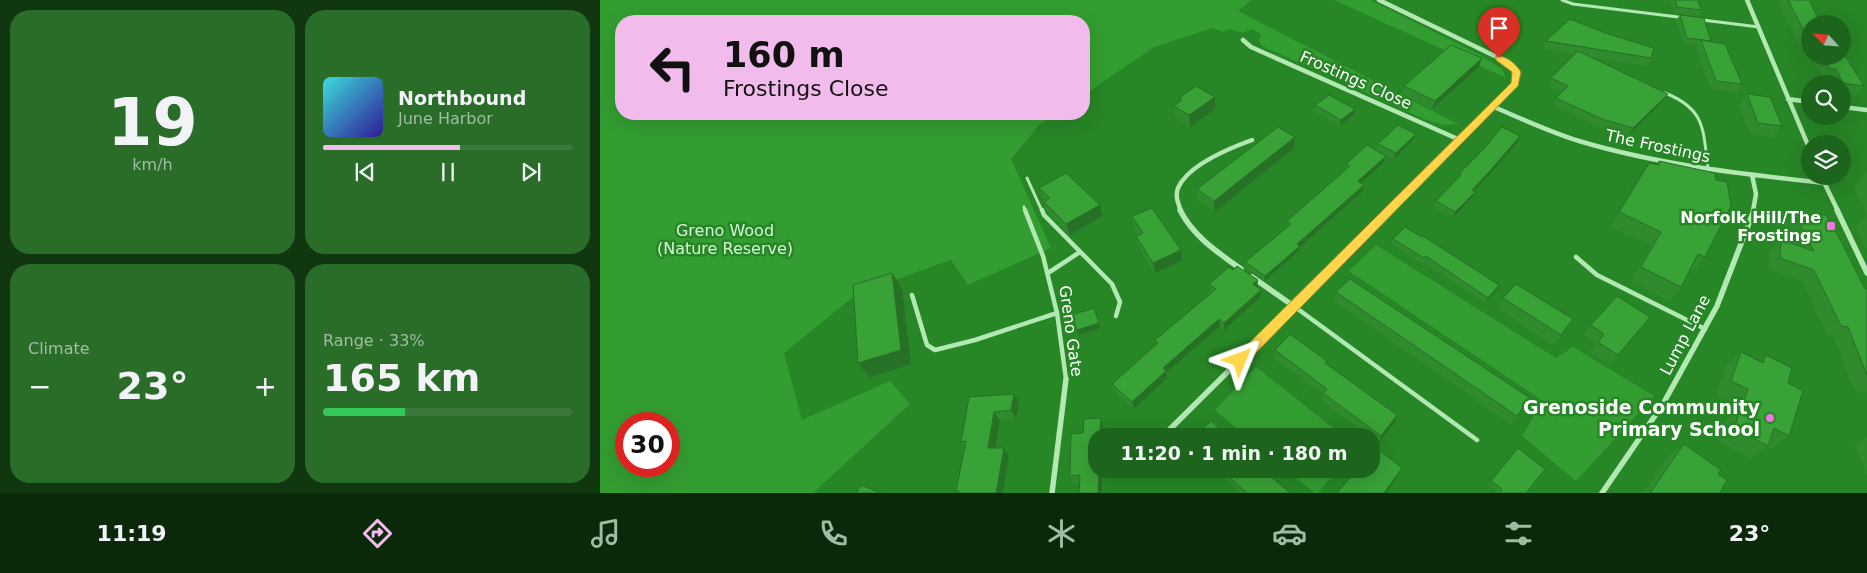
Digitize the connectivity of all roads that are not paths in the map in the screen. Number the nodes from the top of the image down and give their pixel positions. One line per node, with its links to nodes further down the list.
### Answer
1 (1379, 0): 9 (street)
2 (1562, 0): 4 (lane)
3 (1748, 0): 4 (street)
4 (1759, 26): 7 (street)
5 (1243, 40): 14 (street, Frostings Close)
6 (1657, 89): 15 (lane)
7 (1788, 99): 8 (street); 12 (street)
8 (1801, 101)
9 (1494, 107): 14 (street); 15 (street, The Frostings)
10 (1851, 108): 11 (street)
11 (1867, 110)
12 (1804, 135)
13 (1252, 140): 23 (street)
14 (1460, 140): 28 (street)
15 (1708, 169): 16 (street, The Frostings)
16 (1752, 175): 18 (street, The Frostings); 31 (street, Lump Lane)
17 (1027, 178): 21 (lane)
18 (1801, 180)
19 (1825, 185): 25 (street)
20 (1024, 207): 24 (lane, Greno Gate)
21 (1080, 252): 24 (lane); 30 (lane)
22 (1576, 257): 31 (lane)
23 (1243, 270)
24 (1048, 273): 29 (lane, Greno Gate)
25 (1867, 273)
26 (1250, 276): 28 (street)
27 (912, 294): 29 (lane)
28 (1295, 307): 33 (street); 34 (lane)
29 (1057, 313): 32 (lane, Greno Gate)
30 (1116, 316)
31 (1705, 329): 36 (street, Lump Lane)
32 (1066, 379): 35 (street, Greno Gate)
33 (1171, 428)
34 (1477, 440)
35 (1052, 493)
36 (1602, 493)

